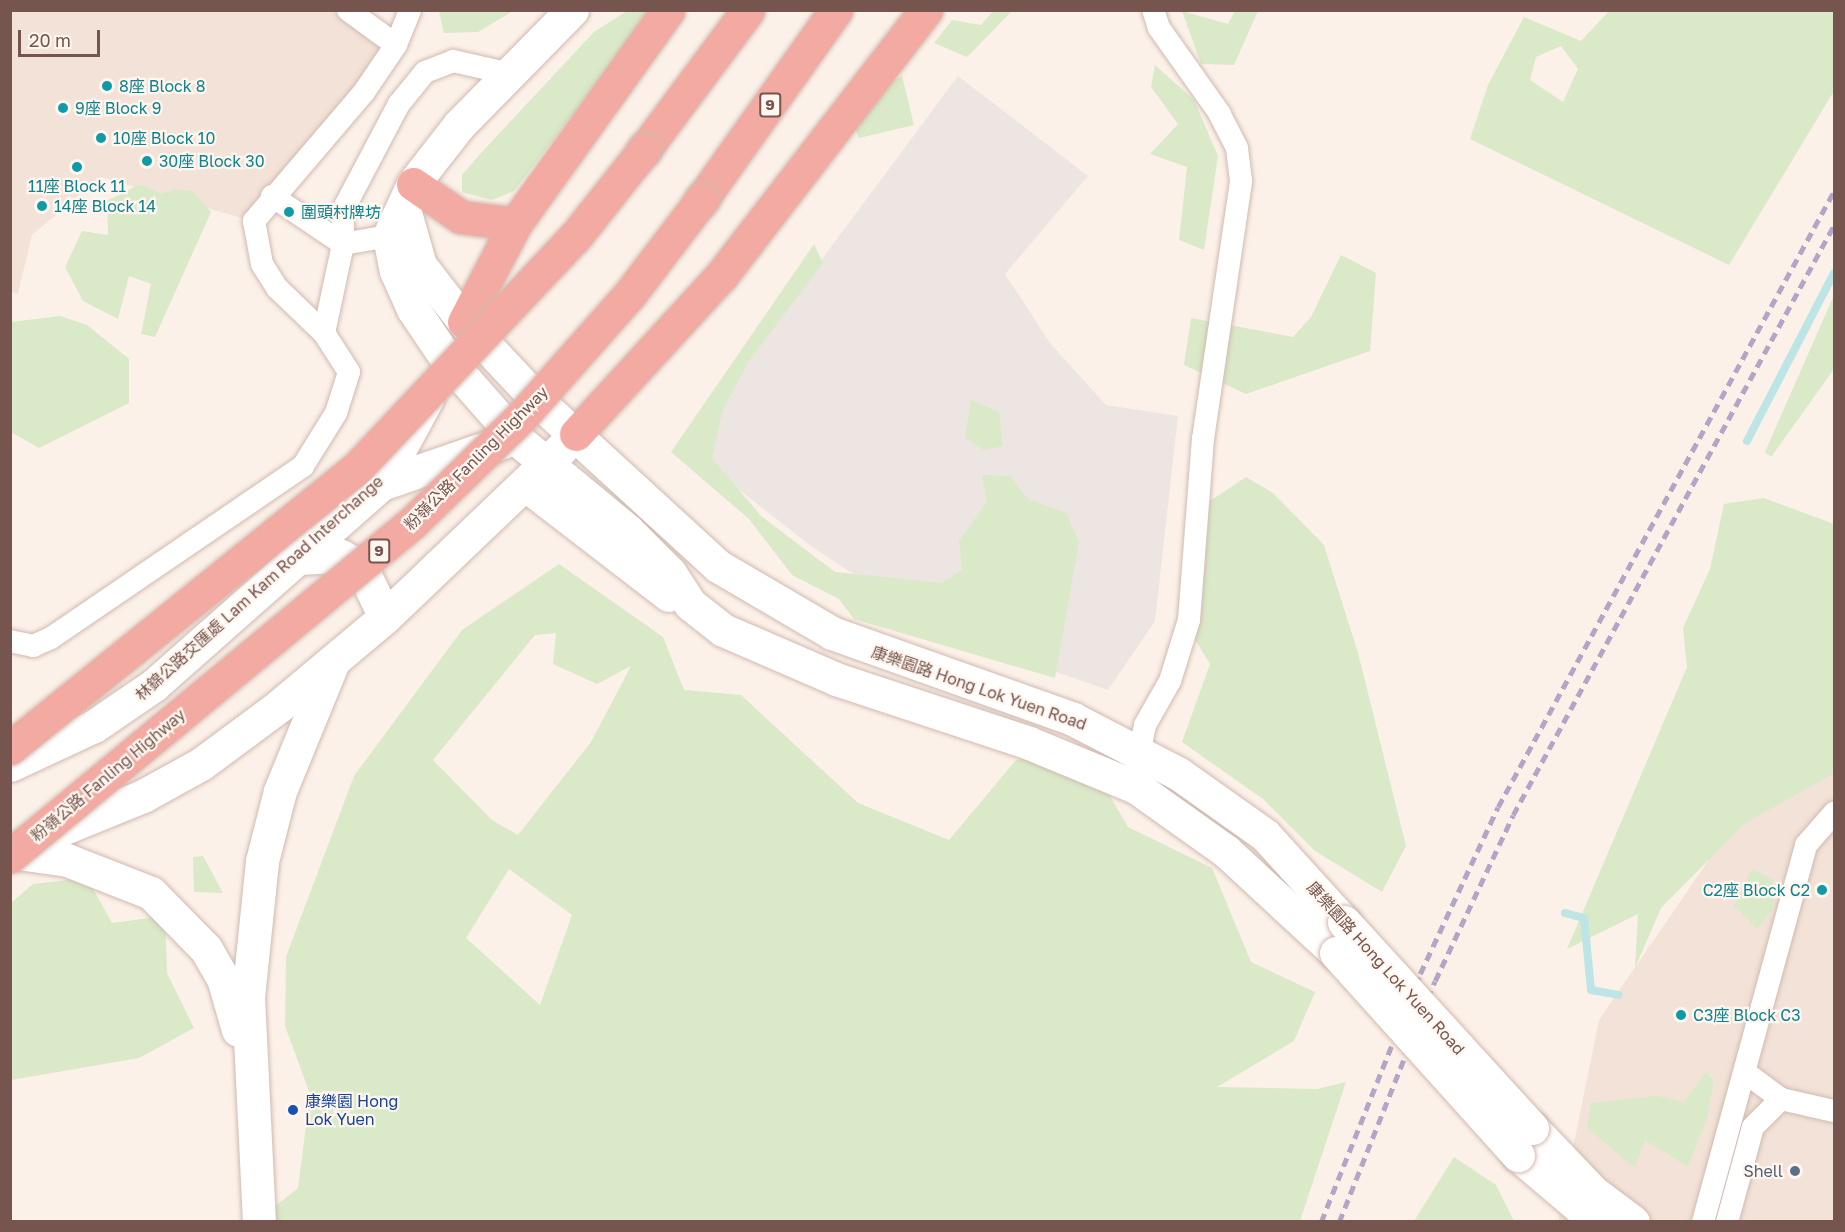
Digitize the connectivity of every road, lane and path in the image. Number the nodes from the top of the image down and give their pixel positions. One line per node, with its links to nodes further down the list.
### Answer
1 (348, 10): 9 (street)
2 (410, 10): 9 (street)
3 (572, 10): 10 (main road)
4 (668, 10): 13 (highway)
5 (748, 10): 26 (highway, bridge)
6 (836, 10): 31 (highway, 粉嶺公路 Fanling Highway / 9, bridge)
7 (926, 10): 18 (highway)
8 (1153, 10): 27 (street)
9 (396, 45): 11 (street)
10 (510, 74): 12 (main road); 14 (street)
11 (272, 196): 14 (street); 16 (street)
12 (402, 210): 13 (highway); 14 (street); 15 (main road, 康樂園路 Hong Lok Yuen Road); 17 (main road)
13 (515, 224): 15 (highway)
14 (344, 244): 16 (street)
15 (464, 322): 17 (main road, 林錦公路交匯處 Lam Kam Road Interchange); 18 (main road, 康樂園路 Hong Lok Yuen Road)
16 (324, 333): 24 (street)
17 (446, 358): 19 (main road); 21 (main road, 林錦公路交匯處 Lam Kam Road Interchange)
18 (576, 434): 19 (main road); 20 (main road); 27 (main road, 康樂園路 Hong Lok Yuen Road)
19 (518, 440): 20 (main road); 21 (main road)
20 (536, 475): 23 (main road); 29 (main road, 康樂園路 Hong Lok Yuen Road)
21 (381, 484): 22 (main road, 林錦公路交匯處 Lam Kam Road Interchange)
22 (296, 558): 23 (main road); 28 (main road, 林錦公路交匯處 Lam Kam Road Interchange)
23 (385, 617): 25 (main road)
24 (10, 641)
25 (334, 659): 31 (main road); 32 (main road)
26 (10, 748)
27 (1138, 751): 29 (street); 36 (main road, 康樂園路 Hong Lok Yuen Road, bridge)
28 (10, 765)
29 (1136, 787): 36 (main road, 康樂園路 Hong Lok Yuen Road, bridge)
30 (1834, 813): 33 (street)
31 (10, 852): 32 (main road)
32 (247, 1064): 37 (main road)
33 (1746, 1073): 34 (street); 40 (street)
34 (1781, 1099): 35 (street); 41 (street)
35 (1834, 1111)
36 (1525, 1142): 38 (main road, 康樂園路 Hong Lok Yuen Road); 39 (main road, 康樂園路 Hong Lok Yuen Road)
37 (259, 1221)
38 (1597, 1221)
39 (1633, 1221)
40 (1703, 1221)
41 (1727, 1221)

